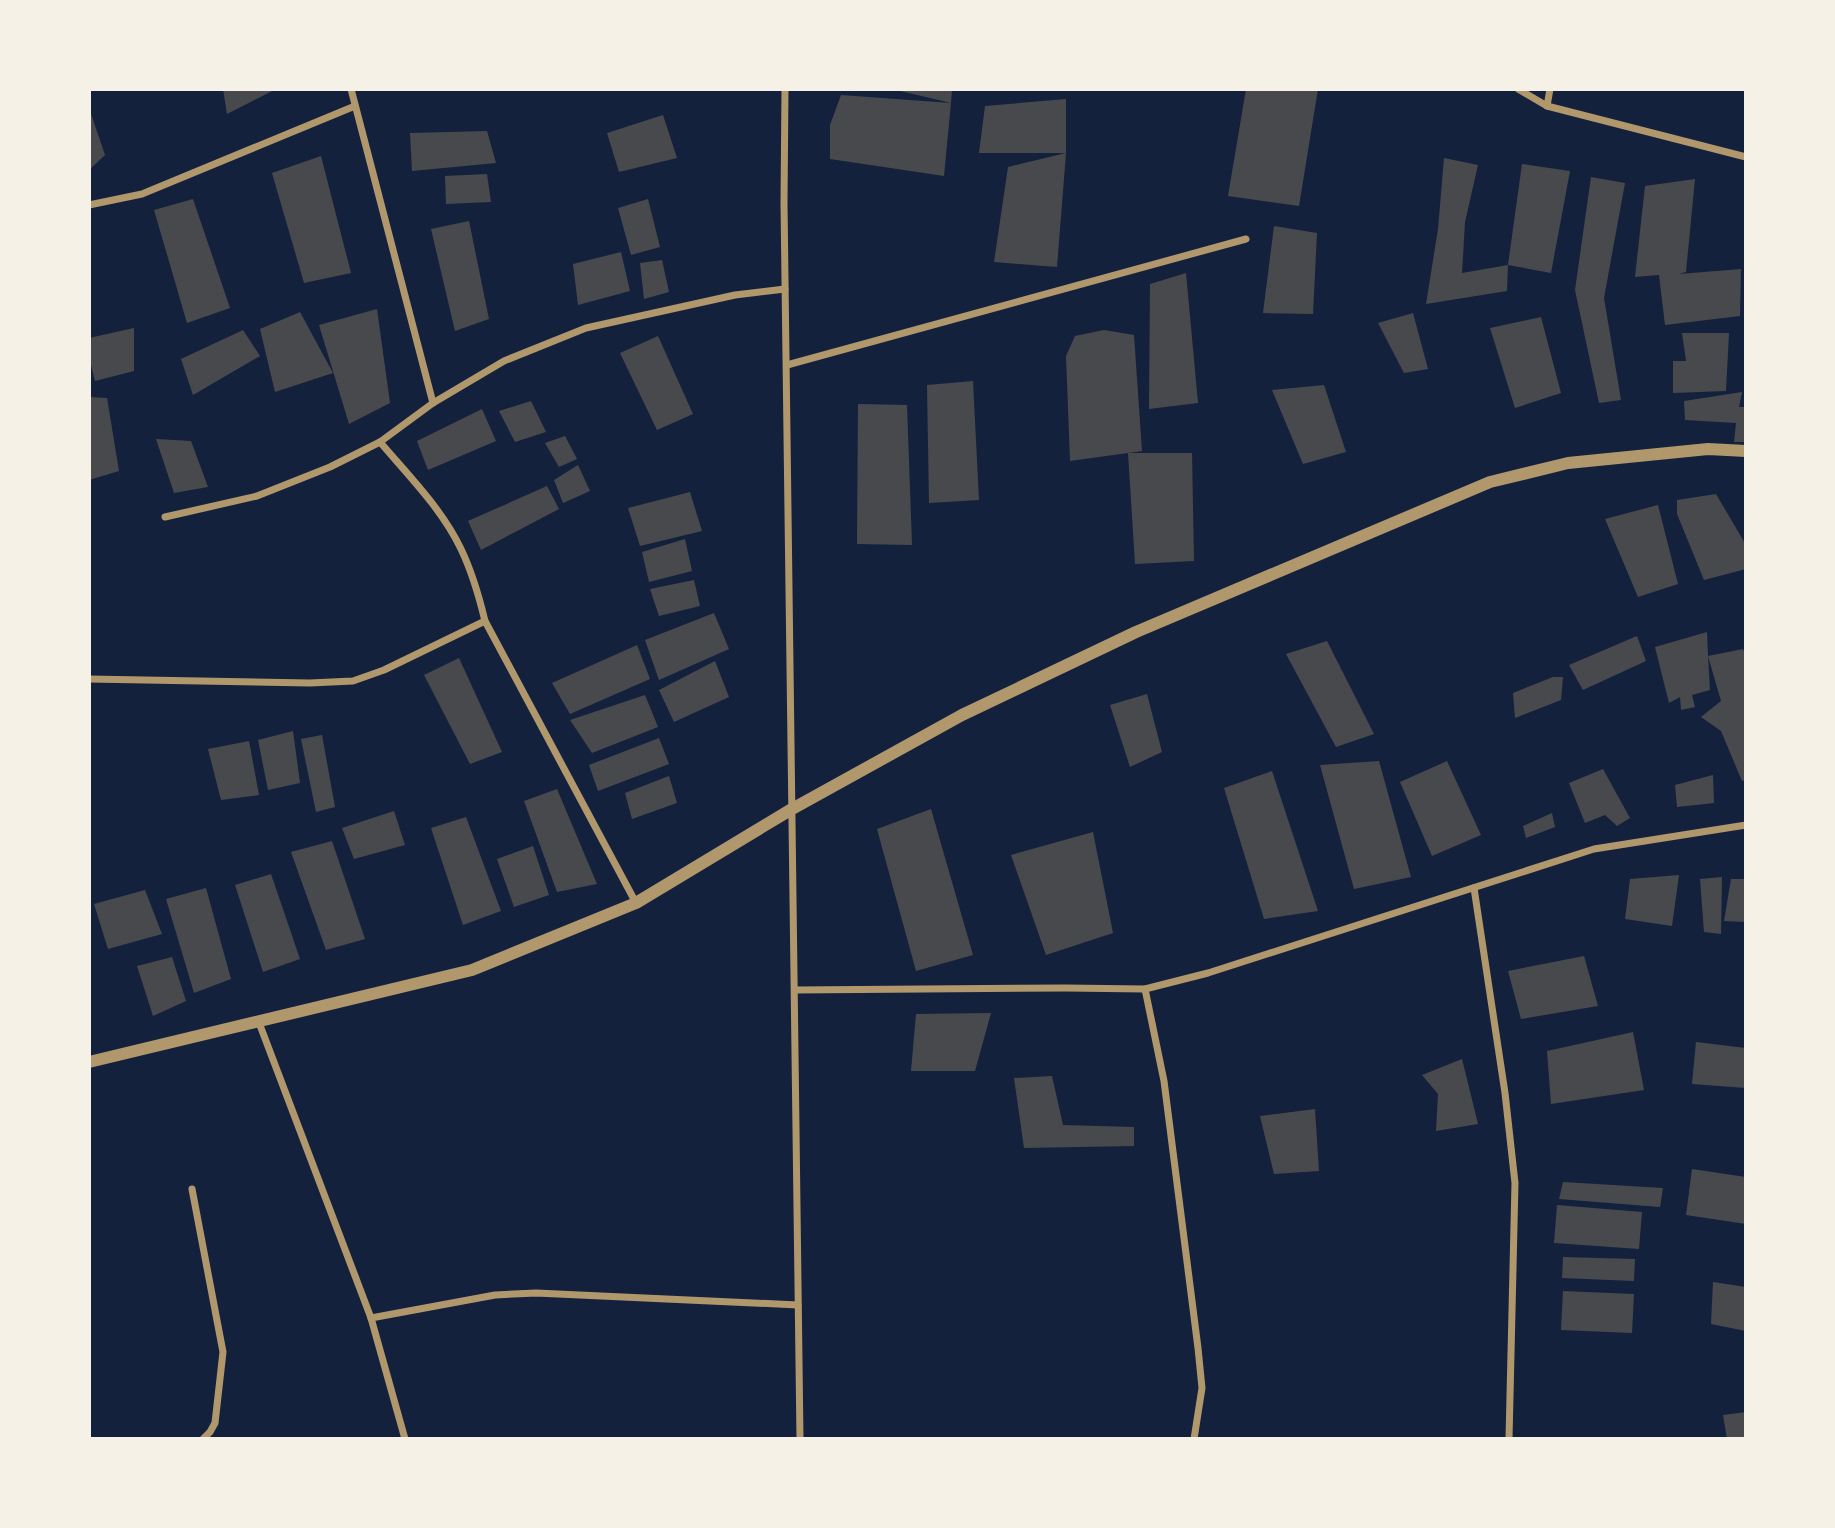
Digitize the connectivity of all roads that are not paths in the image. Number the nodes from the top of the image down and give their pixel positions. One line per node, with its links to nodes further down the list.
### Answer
1 (351, 89): 5 (street)
2 (785, 89): 10 (street)
3 (1518, 89): 6 (street)
4 (1550, 89): 6 (street)
5 (355, 106): 8 (street); 12 (street)
6 (1547, 106): 7 (street)
7 (1746, 157)
8 (89, 205)
9 (1246, 239): 11 (street)
10 (785, 289): 11 (street); 12 (street)
11 (787, 365): 18 (street)
12 (433, 403): 13 (street)
13 (380, 442): 15 (street); 16 (street)
14 (1746, 451): 18 (street)
15 (165, 517)
16 (485, 621): 17 (street); 21 (street)
17 (89, 679)
18 (792, 809): 21 (street); 23 (street)
19 (1746, 825): 20 (street)
20 (1474, 888): 22 (street); 33 (street)
21 (636, 904): 24 (street)
22 (1145, 989): 23 (street); 32 (street)
23 (795, 990): 27 (street)
24 (258, 1020): 25 (street); 28 (street)
25 (89, 1062)
26 (192, 1189): 29 (street)
27 (798, 1305): 28 (street); 31 (street)
28 (371, 1318): 30 (street)
29 (203, 1439)
30 (405, 1439)
31 (800, 1439)
32 (1194, 1439)
33 (1509, 1439)

